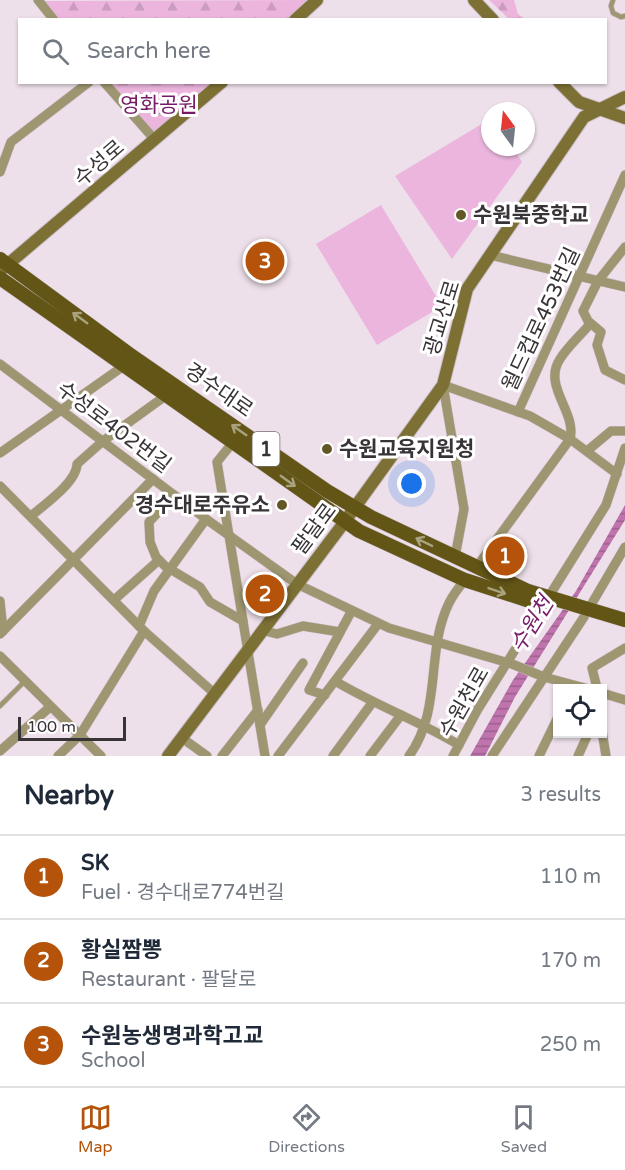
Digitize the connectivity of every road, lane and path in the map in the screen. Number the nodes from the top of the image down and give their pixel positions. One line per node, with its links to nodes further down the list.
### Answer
1 (317, 0): 7 (main road)
2 (474, 0): 8 (main road)
3 (613, 0): 5 (lane)
4 (41, 1): 6 (street)
5 (625, 16)
6 (53, 18)
7 (297, 18)
8 (491, 18)
9 (86, 84): 17 (street)
10 (106, 84): 16 (street)
11 (220, 84): 16 (main road, 수성로)
12 (561, 84): 14 (main road)
13 (625, 97): 14 (main road, 광교산로)
14 (601, 110): 15 (main road); 20 (main road, 광교산로)
15 (625, 118)
16 (155, 140): 21 (main road, 수성로)
17 (0, 172)
18 (625, 175): 22 (street, 월드컵로453번길)
19 (625, 247): 24 (street)
20 (490, 255): 22 (street); 30 (main road, 광교산로)
21 (3, 265): 45 (main road, 경수대로 / 1, one-way to 21)
22 (580, 277): 24 (street); 33 (street, 월드컵로453번길)
23 (0, 278): 28 (main road, 경수대로 / 1)
24 (598, 281): 25 (street); 26 (street)
25 (625, 287)
26 (591, 324): 29 (street); 35 (street)
27 (0, 364): 32 (street, 수성로402번길)
28 (125, 365): 31 (main road, 경수대로 / 1); 32 (street)
29 (625, 380)
30 (443, 385): 33 (street); 45 (main road, 광교산로); 51 (street)
31 (168, 394): 36 (street); 37 (main road, 경수대로 / 1)
32 (61, 410): 36 (street, 수성로402번길); 40 (street)
33 (518, 412): 35 (street)
34 (625, 431): 39 (street)
35 (570, 439): 39 (street); 54 (street)
36 (103, 441): 42 (street, 수성로402번길); 46 (street)
37 (234, 441): 48 (main road, 경수대로 / 1, one-way to 48); 49 (street)
38 (625, 448): 41 (street, 수원천로)
39 (587, 452): 41 (street)
40 (0, 453)
41 (617, 474): 60 (street, 수원천로)
42 (153, 479): 44 (street, 수성로402번길); 52 (street)
43 (0, 486): 46 (street)
44 (174, 495): 47 (street, 수성로402번길); 53 (street)
45 (355, 507): 48 (main road, 팔달로); 51 (main road, 경수대로 / 1, one-way to 45)
46 (31, 516): 52 (street)
47 (206, 519): 49 (street, 수성로402번길); 55 (street)
48 (344, 522): 56 (main road, 경수대로 / 1); 57 (main road, 팔달로)
49 (229, 535): 57 (street, 수성로402번길); 63 (street)
50 (625, 547): 62 (street)
51 (455, 557): 54 (main road, 경수대로 / 1)
52 (74, 559): 58 (street); 69 (street)
53 (159, 560): 55 (street); 58 (street)
54 (476, 567): 60 (main road, 경수대로 / 1)
55 (170, 569): 63 (street); 66 (street)
56 (465, 580): 60 (main road, 경수대로 / 1, one-way to 60); 70 (street)
57 (297, 584): 61 (street, 수성로402번길); 67 (main road, 팔달로)
58 (114, 600): 66 (street)
59 (0, 602): 69 (street)
60 (548, 603): 62 (main road, 1); 75 (street, 수원천로)
61 (351, 612): 65 (street, 수성로402번길); 68 (street)
62 (584, 613): 64 (main road, 1); 76 (street)
63 (243, 621): 71 (street)
64 (625, 622)
65 (378, 624): 70 (street, 수성로402번길); 78 (street)
66 (141, 629): 81 (street); 93 (street)
67 (261, 630): 68 (street); 71 (main road, 팔달로)
68 (340, 632): 82 (street)
69 (1, 633)
70 (438, 643): 75 (street, 수성로402번길); 91 (street)
71 (248, 648): 81 (main road, 팔달로); 88 (street)
72 (625, 648): 80 (street)
73 (0, 656): 77 (street)
74 (303, 663): 90 (street)
75 (510, 663): 76 (street, 수성로402번길); 97 (street, 수원천로)
76 (543, 676): 79 (street, 수성로402번길); 110 (street)
77 (25, 681): 86 (lane); 87 (street)
78 (335, 681): 82 (street); 85 (street)
79 (561, 684)
80 (598, 684)
81 (214, 693): 94 (main road, 팔달로)
82 (325, 694): 105 (street)
83 (607, 695): 84 (street)
84 (625, 700)
85 (372, 703): 89 (street); 106 (street)
86 (0, 706)
87 (50, 707): 93 (street); 98 (street)
88 (258, 710): 90 (street); 103 (street)
89 (400, 715): 91 (street); 107 (street)
90 (261, 725): 104 (street)
91 (427, 726): 97 (street); 108 (street)
92 (553, 727): 111 (street)
93 (80, 735): 99 (street); 100 (street)
94 (182, 738): 101 (main road, 팔달로); 102 (street)
95 (586, 738): 112 (street)
96 (604, 738): 113 (street)
97 (459, 745): 109 (street, 수원천로)
98 (0, 752)
99 (58, 756)
100 (101, 756)
101 (168, 756)
102 (207, 756)
103 (222, 756)
104 (265, 756)
105 (278, 756)
106 (333, 756)
107 (369, 756)
108 (409, 756)
109 (453, 756)
110 (492, 756)
111 (539, 756)
112 (578, 756)
113 (606, 756)

